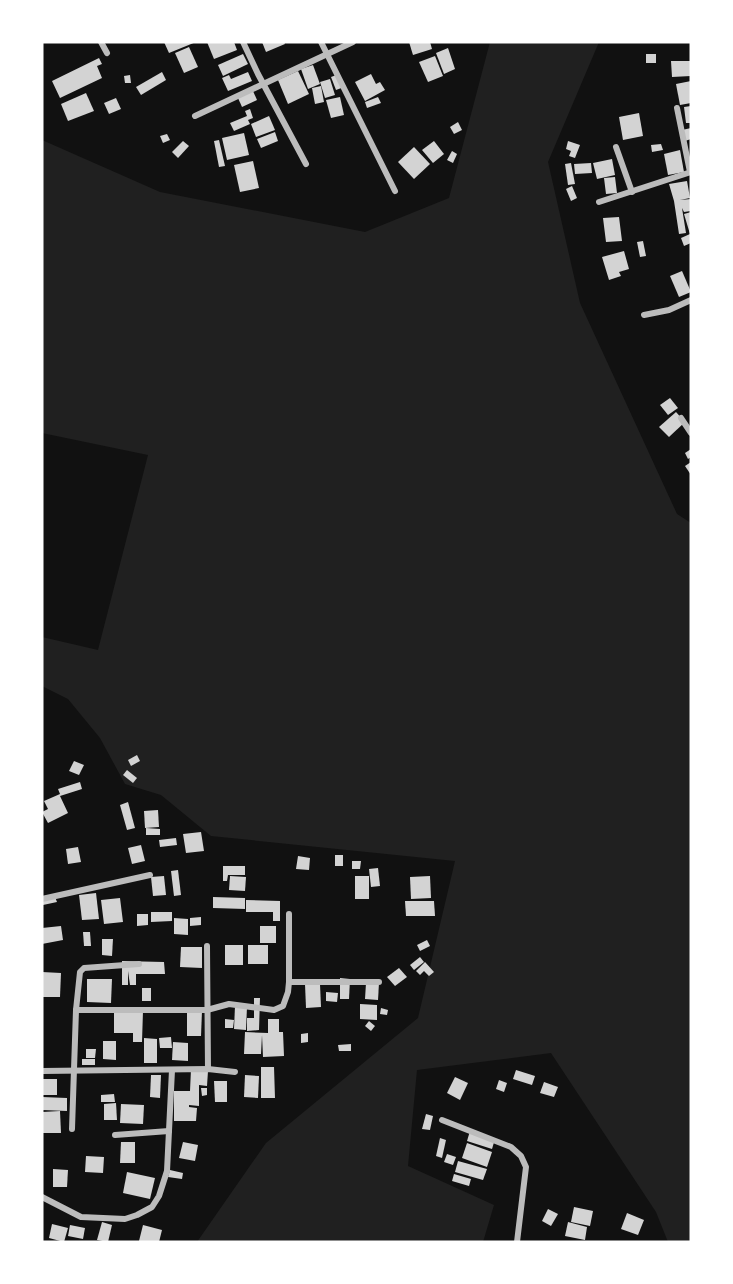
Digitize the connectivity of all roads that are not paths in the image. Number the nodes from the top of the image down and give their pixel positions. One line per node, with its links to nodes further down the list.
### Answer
1 (101, 42): 5 (street)
2 (243, 42): 7 (street)
3 (321, 42): 6 (street)
4 (353, 42): 6 (street)
5 (107, 53)
6 (326, 54): 7 (street); 14 (street)
7 (263, 83): 9 (street); 11 (street)
8 (677, 108): 12 (street)
9 (195, 116)
10 (616, 147): 15 (street)
11 (306, 164)
12 (690, 173): 13 (street); 15 (street)
13 (691, 182)
14 (395, 191)
15 (632, 192): 16 (street)
16 (599, 202)
17 (691, 300): 18 (street)
18 (644, 315)
19 (681, 418): 20 (street)
20 (691, 434)
21 (150, 875): 22 (street)
22 (42, 899)
23 (289, 914): 26 (street)
24 (207, 946): 29 (street)
25 (139, 964): 28 (street)
26 (290, 982): 27 (street); 29 (street)
27 (379, 982)
28 (76, 1010): 29 (street); 31 (street)
29 (207, 1010): 30 (street)
30 (208, 1069): 32 (street); 34 (street)
31 (74, 1070): 32 (street); 33 (street); 36 (street)
32 (172, 1070): 37 (street)
33 (42, 1071)
34 (235, 1072)
35 (442, 1120): 40 (street)
36 (72, 1130)
37 (169, 1131): 38 (street); 39 (street)
38 (115, 1135)
39 (42, 1197)
40 (517, 1242)

